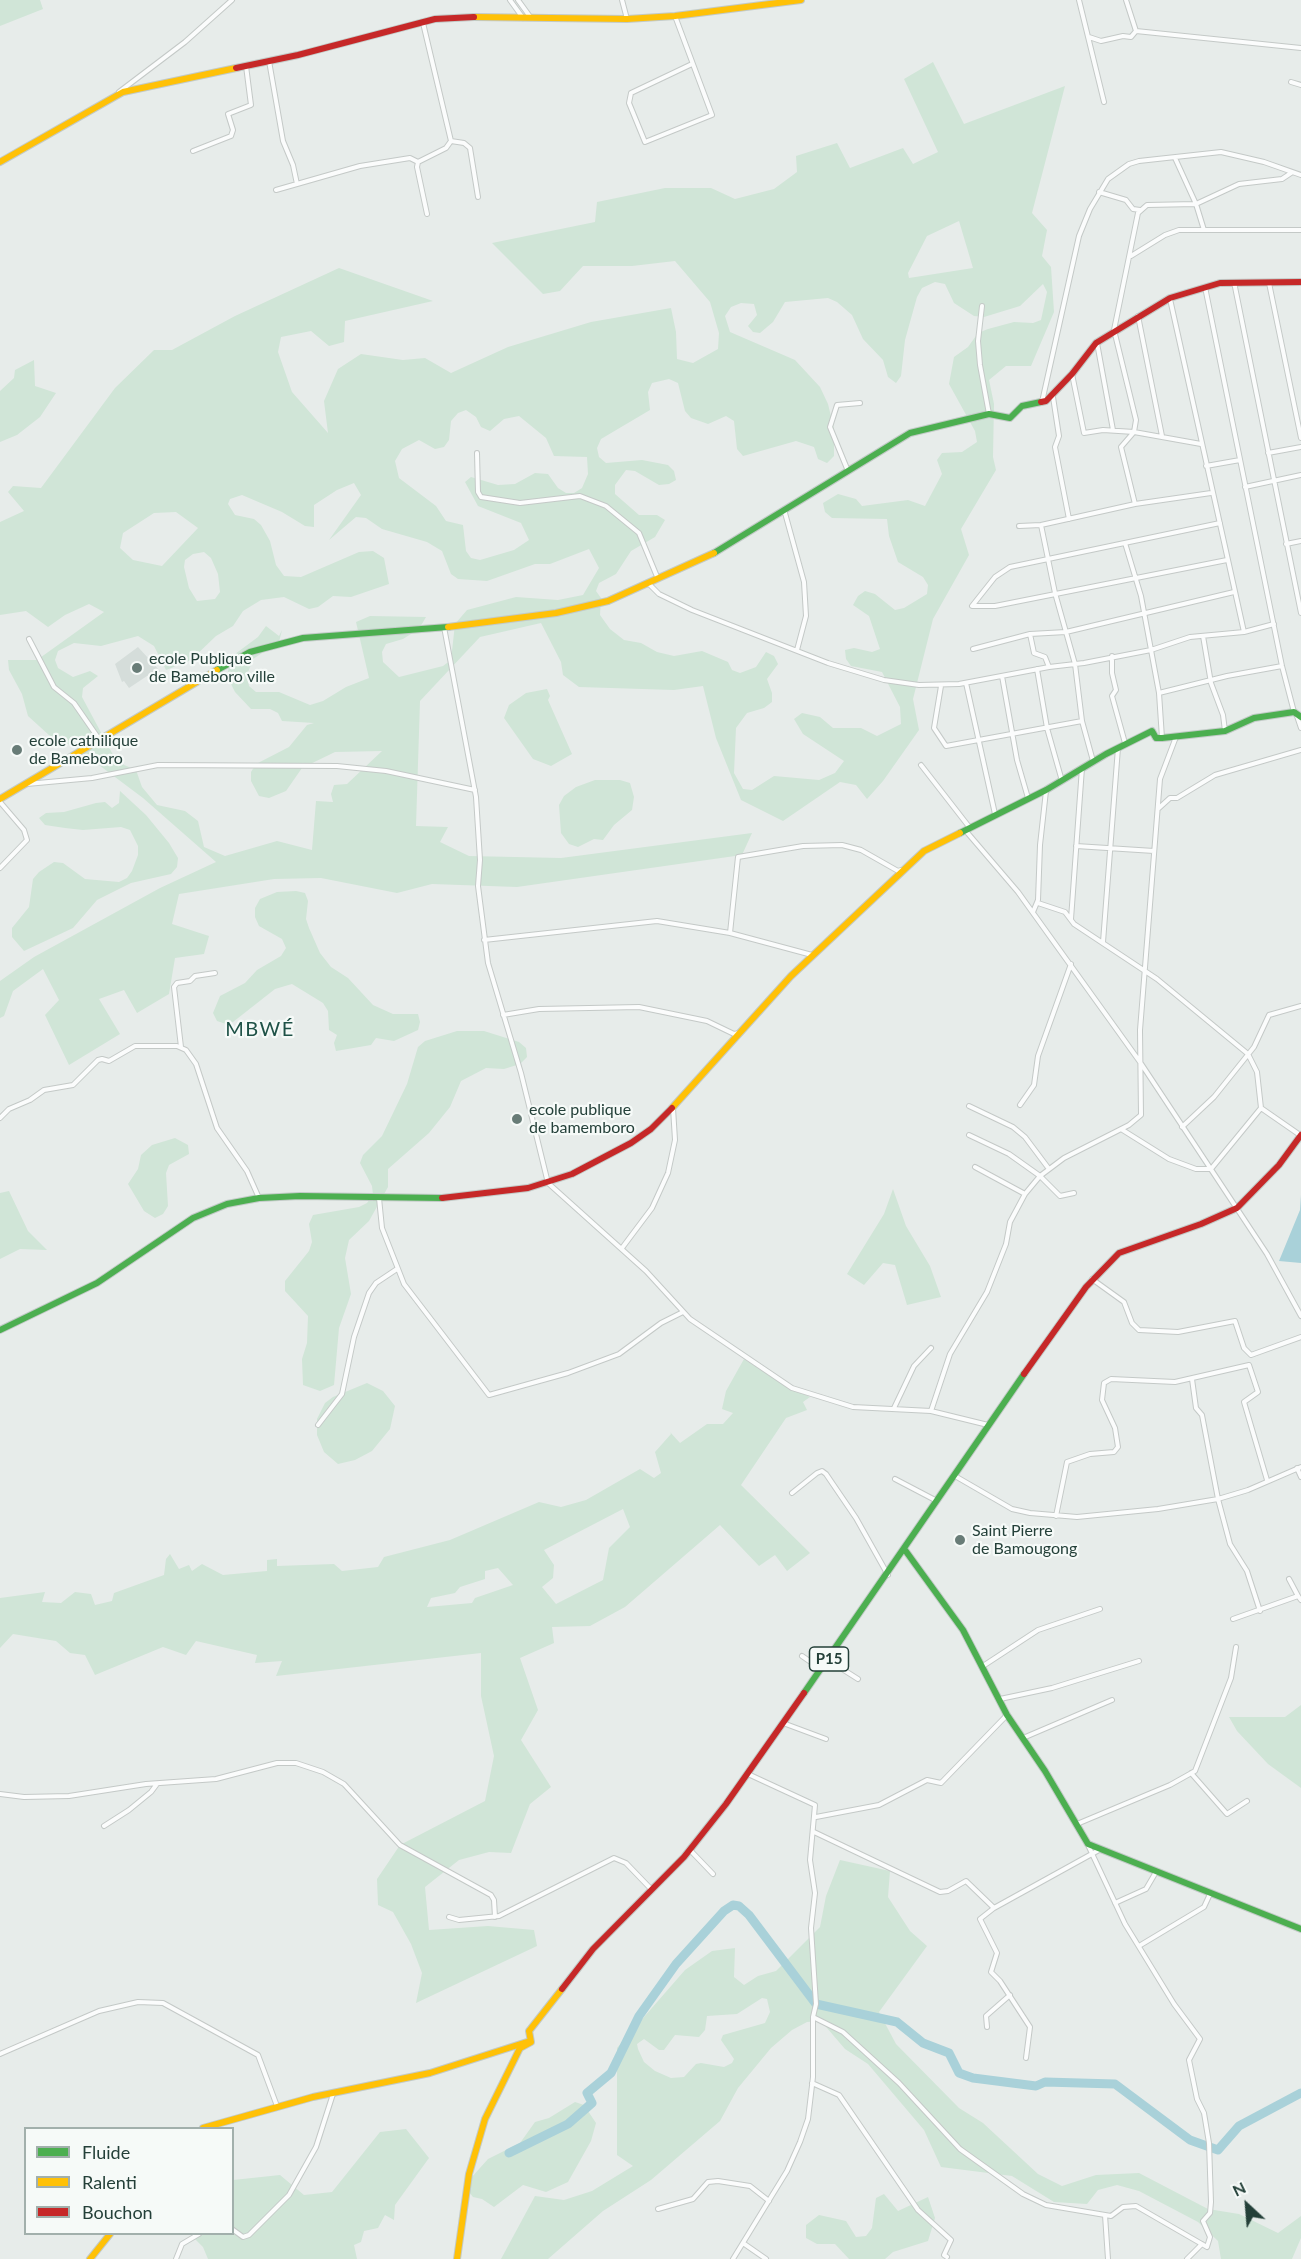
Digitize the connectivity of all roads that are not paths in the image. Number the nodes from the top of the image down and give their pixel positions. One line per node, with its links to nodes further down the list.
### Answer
1 (232, 0): 22 (street)
2 (510, 0): 10 (street)
3 (518, 0): 11 (street)
4 (622, 0): 12 (street)
5 (801, 0): 8 (street)
6 (1079, 0): 15 (street)
7 (1126, 0): 14 (street)
8 (774, 2): 9 (street)
9 (675, 16): 12 (street); 18 (street)
10 (523, 18): 11 (street); 13 (street)
11 (531, 19): 12 (street)
12 (627, 19)
13 (423, 22): 17 (street); 24 (street)
14 (1136, 31): 15 (street); 16 (street)
15 (1089, 36): 23 (street)
16 (1301, 48)
17 (269, 61): 19 (street); 31 (street)
18 (692, 64): 18 (street)
19 (246, 65): 22 (street); 25 (street)
20 (1291, 82): 21 (street)
21 (1301, 85)
22 (116, 95): 27 (street)
23 (1104, 102)
24 (451, 141): 28 (street); 34 (street)
25 (193, 151)
26 (1175, 158): 29 (street); 33 (street); 35 (street)
27 (0, 162)
28 (418, 162): 31 (street); 37 (street)
29 (1290, 172): 30 (street); 35 (street)
30 (1301, 176)
31 (297, 184): 32 (street)
32 (276, 190)
33 (1099, 192): 36 (street); 53 (street)
34 (478, 197)
35 (1196, 204): 36 (street); 38 (street)
36 (1140, 210): 40 (street)
37 (427, 214)
38 (1204, 230): 39 (street); 40 (street)
39 (1301, 230)
40 (1131, 256): 48 (street)
41 (1234, 282): 42 (street); 44 (street); 62 (street)
42 (1269, 282): 43 (street); 58 (street)
43 (1301, 282)
44 (1205, 285): 45 (street); 63 (street)
45 (1170, 298): 47 (street); 59 (street)
46 (981, 306): 54 (street)
47 (1138, 316): 48 (street); 57 (street)
48 (1114, 330): 49 (street); 56 (street)
49 (1096, 343): 50 (street); 55 (street)
50 (1072, 374): 51 (street); 55 (street)
51 (1053, 397): 53 (street); 72 (street)
52 (860, 403): 65 (street)
53 (1042, 403): 54 (street)
54 (989, 414): 65 (street)
55 (1113, 431): 56 (street)
56 (1134, 432): 57 (street); 70 (street)
57 (1162, 436): 59 (street)
58 (1301, 438)
59 (1201, 444): 64 (street)
60 (1301, 447): 62 (street)
61 (477, 453): 82 (street)
62 (1268, 453): 67 (street)
63 (1240, 460): 64 (street); 68 (street)
64 (1206, 466): 69 (street)
65 (848, 471): 71 (street)
66 (1301, 475): 67 (street)
67 (1274, 481): 68 (street); 78 (street)
68 (1245, 487): 88 (street)
69 (1211, 493): 70 (street); 73 (street)
70 (1135, 504): 72 (street)
71 (785, 513): 82 (street); 96 (street)
72 (1069, 519): 74 (street)
73 (1220, 523): 77 (street); 80 (street)
74 (1041, 525): 75 (street); 79 (street)
75 (1019, 526)
76 (1301, 541): 78 (street)
77 (1125, 543): 79 (street); 81 (street)
78 (1286, 544): 86 (street)
79 (1048, 557): 85 (street); 85 (street)
80 (1227, 560): 81 (street); 84 (street)
81 (1136, 577): 85 (street); 87 (street)
82 (659, 580): 83 (street)
83 (649, 585): 89 (street); 96 (street)
84 (1234, 592): 87 (street); 91 (street)
85 (1055, 593): 90 (street)
86 (1301, 610)
87 (1143, 614): 90 (street); 97 (street)
88 (1274, 624): 91 (street); 100 (street)
89 (444, 627): 116 (street); 126 (street)
90 (1066, 632): 92 (street); 99 (street)
91 (1244, 632): 93 (street)
92 (1030, 634): 95 (street); 101 (street)
93 (1203, 636): 97 (street); 104 (street)
94 (29, 639): 116 (street)
95 (973, 649)
96 (797, 650): 106 (street)
97 (1151, 650): 98 (street); 107 (street)
98 (1112, 657): 99 (street); 118 (street)
99 (1076, 664): 101 (street); 109 (street)
100 (1282, 666): 104 (street); 108 (street)
101 (1049, 667): 102 (street)
102 (1037, 669): 103 (street); 110 (street)
103 (1002, 676): 105 (street); 113 (street)
104 (1211, 680): 107 (street); 112 (street)
105 (966, 683): 106 (street); 117 (street)
106 (940, 686): 117 (street)
107 (1159, 693): 115 (street)
108 (1297, 714): 111 (street); 112 (street)
109 (1082, 721): 110 (street); 121 (street)
110 (1047, 728): 113 (street); 124 (street)
111 (1301, 728)
112 (1225, 731): 114 (street)
113 (1011, 734): 117 (street); 128 (street)
114 (1176, 736): 115 (street); 130 (street)
115 (1162, 738): 118 (street)
116 (100, 740): 125 (street)
117 (978, 741): 131 (street)
118 (1125, 743): 119 (street)
119 (1118, 747): 121 (street); 134 (street)
120 (1301, 750): 130 (street)
121 (1093, 761): 123 (street)
122 (921, 765): 132 (street)
123 (1082, 768): 124 (street); 133 (street)
124 (1062, 781): 127 (street)
125 (26, 784): 126 (street); 129 (street)
126 (475, 790): 142 (street)
127 (1046, 790): 128 (street); 138 (street)
128 (1028, 798): 131 (street)
129 (0, 800): 136 (street)
130 (1158, 808): 135 (street)
131 (995, 814): 132 (street)
132 (967, 829): 137 (street); 139 (street)
133 (1076, 846): 134 (street); 140 (street)
134 (1110, 848): 135 (street); 143 (street)
135 (1154, 851): 146 (street)
136 (0, 868)
137 (903, 870): 141 (street); 144 (street)
138 (1038, 903): 139 (street); 140 (street)
139 (1033, 912): 145 (street)
140 (1071, 920): 143 (street)
141 (730, 933): 142 (street); 144 (street)
142 (484, 940): 149 (street)
143 (1103, 942): 146 (street)
144 (812, 955): 150 (street)
145 (1071, 963): 153 (street); 154 (street)
146 (1145, 970): 152 (street); 153 (street)
147 (215, 973): 151 (street)
148 (1301, 1006): 152 (street)
149 (503, 1015): 150 (street); 167 (street)
150 (739, 1033): 156 (street)
151 (181, 1048): 158 (street); 170 (street)
152 (1248, 1054): 157 (street); 159 (street)
153 (1140, 1062): 159 (street); 160 (street)
154 (1020, 1105)
155 (969, 1106): 164 (street)
156 (673, 1107): 167 (street); 173 (street)
157 (1261, 1108): 162 (street); 165 (street)
158 (0, 1118)
159 (1182, 1127): 165 (street)
160 (1121, 1129): 164 (street); 165 (street)
161 (969, 1135): 166 (street)
162 (1301, 1135): 172 (street, P15)
163 (975, 1167): 169 (street)
164 (1049, 1169): 166 (street)
165 (1211, 1169): 172 (street)
166 (1040, 1176): 168 (street); 169 (street)
167 (548, 1183): 171 (street); 173 (street)
168 (1074, 1193)
169 (1025, 1194): 183 (street)
170 (259, 1198): 171 (street); 178 (street)
171 (379, 1198): 174 (street)
172 (1237, 1208): 175 (street, P15); 177 (street)
173 (622, 1248): 176 (street)
174 (397, 1269): 176 (street); 184 (street)
175 (1092, 1279): 179 (street); 185 (street, P15)
176 (683, 1312): 182 (street)
177 (1301, 1316)
178 (0, 1330)
179 (1301, 1337)
180 (932, 1348): 182 (street)
181 (1192, 1379): 190 (street); 192 (street); 194 (street)
182 (894, 1408): 183 (street)
183 (931, 1411): 185 (street)
184 (318, 1425)
185 (988, 1425): 187 (street, P15)
186 (1299, 1468): 188 (street); 190 (street)
187 (955, 1476): 193 (street, P15); 194 (street)
188 (1301, 1477)
189 (895, 1479): 193 (street)
190 (1268, 1480): 192 (street)
191 (792, 1493): 196 (street)
192 (1218, 1499): 194 (street); 201 (street)
193 (937, 1501): 195 (street, P15)
194 (1056, 1516)
195 (906, 1550): 196 (street, P15); 207 (street)
196 (888, 1575): 205 (street, P15)
197 (1288, 1579): 198 (street)
198 (1298, 1596): 199 (street); 201 (street)
199 (1301, 1600)
200 (1100, 1609): 207 (street)
201 (1260, 1611): 202 (street)
202 (1233, 1619)
203 (1236, 1647): 216 (street)
204 (802, 1656): 208 (street)
205 (828, 1660): 208 (street, P15); 209 (street)
206 (1139, 1661): 210 (street)
207 (983, 1666): 210 (street)
208 (821, 1669): 213 (street, P15)
209 (858, 1679)
210 (1000, 1699): 212 (street)
211 (1112, 1700): 214 (street)
212 (1007, 1715): 214 (street); 221 (street)
213 (783, 1724): 215 (street); 217 (street, P15)
214 (1023, 1738): 222 (street)
215 (826, 1739)
216 (1191, 1773): 220 (street); 222 (street)
217 (748, 1774): 221 (street); 226 (street, P15)
218 (157, 1783): 219 (street); 223 (street); 236 (street)
219 (0, 1794)
220 (1247, 1801)
221 (816, 1817): 224 (street)
222 (1076, 1824): 225 (street)
223 (104, 1826)
224 (814, 1832): 234 (street); 240 (street)
225 (1088, 1844): 227 (street); 228 (street)
226 (690, 1850): 230 (street); 231 (street, P15)
227 (1099, 1850): 228 (street); 229 (street)
228 (1092, 1855): 233 (street); 234 (street)
229 (1156, 1872): 232 (street); 233 (street)
230 (713, 1874)
231 (651, 1889): 236 (street); 242 (street, P15)
232 (1210, 1894): 237 (street); 238 (street)
233 (1115, 1903): 238 (street)
234 (994, 1908): 239 (street)
235 (448, 1917): 236 (street)
236 (495, 1917)
237 (1301, 1929)
238 (1139, 1946): 256 (street)
239 (1010, 1995): 241 (street); 244 (street)
240 (813, 2017): 245 (street); 251 (street)
241 (987, 2027)
242 (531, 2042): 246 (street); 260 (street, P15)
243 (0, 2054): 247 (street)
244 (1026, 2058)
245 (812, 2084): 249 (street); 257 (street)
246 (333, 2093): 247 (street); 252 (street)
247 (277, 2106): 248 (street)
248 (206, 2127)
249 (770, 2201): 250 (street); 255 (street)
250 (658, 2209)
251 (1105, 2214): 256 (street); 263 (street)
252 (234, 2230)
253 (109, 2235): 258 (street)
254 (197, 2235): 259 (street)
255 (743, 2243): 261 (street); 262 (street)
256 (1202, 2244): 264 (street)
257 (947, 2257)
258 (90, 2259)
259 (176, 2259)
260 (456, 2259)
261 (733, 2259)
262 (766, 2259)
263 (1108, 2259)
264 (1187, 2259)

